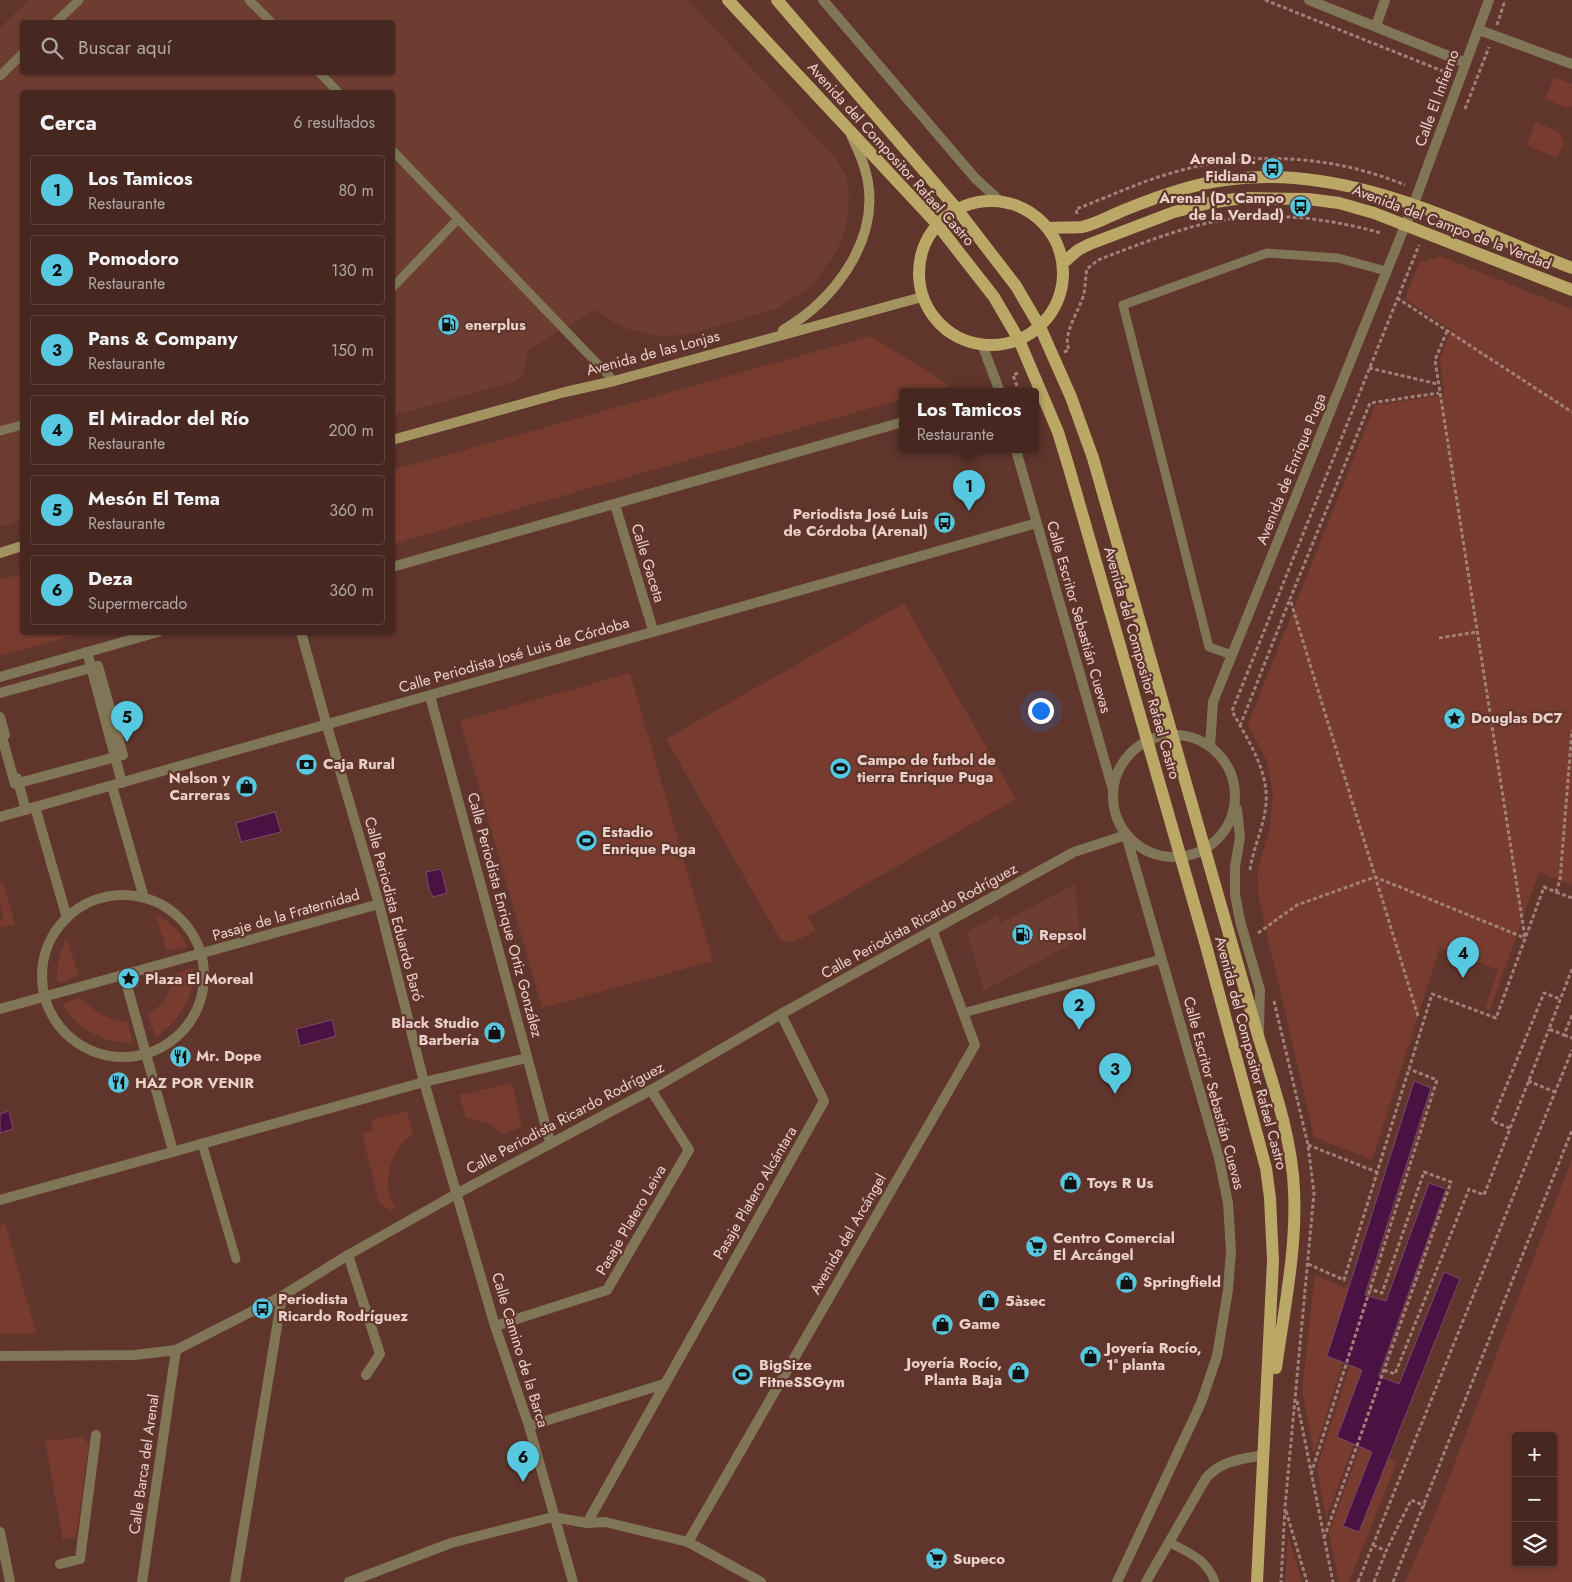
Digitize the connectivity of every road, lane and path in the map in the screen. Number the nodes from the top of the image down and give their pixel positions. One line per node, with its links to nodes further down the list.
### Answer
1 (79, 0): 10 (lane)
2 (249, 0): 11 (lane)
3 (728, 0): 22 (main road, Avenida del Compositor Rafael Castro)
4 (778, 0): 26 (main road, Avenida del Compositor Rafael Castro)
5 (823, 0): 24 (street)
6 (1265, 0): 19 (path)
7 (1309, 0): 12 (street)
8 (1385, 0): 12 (street)
9 (1489, 0): 13 (street, Calle El Infierno)
10 (58, 20)
11 (269, 20)
12 (1376, 26): 15 (street)
13 (1478, 30): 15 (street, Calle El Infierno); 16 (street)
14 (20, 56): 18 (lane)
15 (1466, 63): 19 (street, Calle El Infierno)
16 (1572, 64)
17 (322, 75): 21 (lane)
18 (0, 76)
19 (1461, 78): 20 (path); 25 (street, Calle El Infierno)
20 (1474, 85)
21 (336, 90)
22 (847, 128): 28 (main road, Avenida del Compositor Rafael Castro); 41 (main road)
23 (395, 153): 27 (lane)
24 (1000, 201): 26 (main road); 30 (main road)
25 (1413, 206): 29 (street, Avenida de Enrique Puga); 30 (main road, Avenida del Campo de la Verdad); 33 (main road, Avenida del Campo de la Verdad)
26 (956, 208): 28 (main road); 39 (main road, Avenida del Compositor Rafael Castro)
27 (458, 219): 35 (lane); 46 (lane)
28 (936, 224): 37 (main road); 42 (main road, Avenida del Compositor Rafael Castro)
29 (1405, 224): 32 (main road, Avenida del Campo de la Verdad); 34 (street, Avenida de Enrique Puga); 36 (main road, Avenida del Campo de la Verdad)
30 (1048, 228): 32 (main road)
31 (1419, 243): 38 (path)
32 (1063, 263): 39 (main road)
33 (1572, 268)
34 (1386, 271): 69 (street, Avenida de Enrique Puga); 69 (lane)
35 (395, 285)
36 (1572, 290)
37 (922, 297): 41 (main road, Avenida de las Lonjas); 43 (main road)
38 (1397, 298): 40 (path); 44 (path)
39 (1040, 327): 42 (main road); 79 (main road, Avenida del Compositor Rafael Castro)
40 (1447, 330): 47 (path); 51 (path)
41 (771, 337): 46 (main road, Avenida de las Lonjas)
42 (1019, 340): 43 (main road); 80 (main road, Avenida del Compositor Rafael Castro)
43 (983, 347): 48 (street)
44 (1369, 368): 47 (path); 76 (path)
45 (1013, 375): 49 (path)
46 (614, 381): 55 (main road, Avenida de las Lonjas)
47 (1438, 384): 50 (path)
48 (998, 388)
49 (1018, 388)
50 (1440, 393): 62 (path); 64 (path)
51 (1572, 412)
52 (899, 423): 57 (street)
53 (20, 426): 54 (lane)
54 (0, 431)
55 (395, 439)
56 (1017, 453): 58 (street, Calle Escritor Sebastián Cuevas)
57 (615, 505): 61 (street); 63 (street, Calle Gaceta)
58 (1037, 523): 63 (street, Calle Periodista José Luis de Córdoba); 86 (street, Calle Escritor Sebastián Cuevas)
59 (20, 547): 60 (main road)
60 (0, 553)
61 (395, 566)
62 (1290, 599): 76 (path); 94 (path)
63 (653, 630): 73 (street, Calle Periodista José Luis de Córdoba)
64 (1477, 632): 67 (path); 102 (path)
65 (147, 635): 68 (street)
66 (301, 635): 75 (street, Calle Periodista Eduardo Baró)
67 (1439, 638)
68 (87, 652): 70 (street); 71 (street)
69 (1232, 655): 81 (street, Avenida de Enrique Puga)
70 (91, 668): 72 (street); 82 (street)
71 (0, 676)
72 (0, 693)
73 (430, 696): 75 (street, Calle Periodista José Luis de Córdoba); 120 (street, Calle Periodista Enrique Ortiz González)
74 (0, 717): 83 (street)
75 (327, 726): 84 (street, Calle Periodista José Luis de Córdoba); 98 (street, Calle Periodista Eduardo Baró)
76 (1240, 726): 93 (path)
77 (0, 730): 83 (street)
78 (1572, 730): 95 (path)
79 (1172, 735): 80 (street); 81 (street); 91 (main road, Avenida del Compositor Rafael Castro)
80 (1147, 741): 86 (street); 92 (main road, Avenida del Compositor Rafael Castro)
81 (1210, 746): 87 (street, Avenida del Compositor Rafael Castro)
82 (115, 757): 83 (street); 84 (street)
83 (19, 783): 88 (street)
84 (122, 783): 85 (street, Calle Periodista José Luis de Córdoba)
85 (112, 786): 88 (street, Calle Periodista José Luis de Córdoba); 96 (street)
86 (1113, 792): 90 (street, Calle Escritor Sebastián Cuevas)
87 (1236, 801): 91 (street); 117 (street, Avenida del Compositor Rafael Castro)
88 (30, 808): 89 (street, Calle Periodista José Luis de Córdoba); 99 (street)
89 (0, 817)
90 (1126, 834): 92 (street); 100 (street, Calle Periodista Ricardo Rodríguez); 104 (street, Calle Escritor Sebastián Cuevas)
91 (1204, 850): 92 (street); 117 (main road, Avenida del Compositor Rafael Castro)
92 (1181, 857): 149 (main road, Avenida del Compositor Rafael Castro)
93 (1250, 875)
94 (1375, 877): 101 (path); 102 (path); 113 (path)
95 (1556, 892): 97 (path); 102 (path)
96 (144, 898): 99 (street); 103 (street)
97 (1572, 898)
98 (379, 904): 103 (street, Pasaje de la Fraternidad); 123 (street, Calle Periodista Eduardo Baró)
99 (67, 918): 107 (street)
100 (933, 932): 110 (street, Avenida del Arcángel); 111 (street, Calle Periodista Ricardo Rodríguez)
101 (1258, 933)
102 (1525, 938): 121 (path)
103 (202, 955): 106 (street); 119 (street)
104 (1161, 959): 110 (lane); 168 (street, Calle Escritor Sebastián Cuevas)
105 (1572, 969): 108 (path)
106 (124, 975): 107 (street); 119 (street)
107 (44, 997): 109 (street); 119 (street)
108 (1560, 999): 114 (path); 126 (path)
109 (0, 1009)
110 (963, 1013): 157 (street, Avenida del Arcángel)
111 (781, 1014): 124 (street, Calle Periodista Ricardo Rodríguez); 145 (street, Pasaje Platero Alcántara)
112 (1572, 1015): 115 (path)
113 (1418, 1016)
114 (1549, 1029): 115 (path); 122 (path)
115 (1564, 1035): 116 (path)
116 (1572, 1038)
117 (1258, 1039): 149 (main road, Avenida del Compositor Rafael Castro)
118 (1572, 1050): 125 (path)
119 (147, 1054): 131 (street)
120 (527, 1058): 123 (street); 129 (street, Calle Periodista Enrique Ortiz González)
121 (1409, 1069): 132 (path); 138 (path)
122 (1528, 1081): 125 (path); 126 (path)
123 (424, 1082): 128 (street); 133 (street, Calle Periodista Eduardo Baró)
124 (651, 1090): 129 (street, Calle Periodista Ricardo Rodríguez); 140 (street, Pasaje Platero Leiva)
125 (1555, 1092): 159 (path)
126 (1510, 1128): 143 (path)
127 (1572, 1130): 152 (path)
128 (202, 1142): 131 (street); 136 (lane)
129 (550, 1142): 133 (street, Calle Periodista Ricardo Rodríguez)
130 (1308, 1145): 132 (path)
131 (173, 1151): 134 (street)
132 (1377, 1172): 137 (path)
133 (458, 1193): 135 (street, Calle Periodista Ricardo Rodríguez); 140 (street, Calle Camino de la Barca)
134 (0, 1200)
135 (348, 1255): 139 (street, Calle Periodista Ricardo Rodríguez); 144 (street)
136 (236, 1259)
137 (1308, 1264)
138 (1370, 1289): 143 (path); 151 (path)
139 (282, 1296): 141 (street, Calle Periodista Ricardo Rodríguez); 164 (street)
140 (495, 1326): 147 (street, Calle Camino de la Barca)
141 (176, 1350): 142 (street, Calle Periodista Ricardo Rodríguez); 163 (street, Calle Barca del Arenal)
142 (0, 1356)
143 (1384, 1370): 156 (path)
144 (366, 1375)
145 (664, 1384): 147 (street); 154 (street, Pasaje Platero Alcántara)
146 (1296, 1395): 151 (path)
147 (529, 1426): 153 (street, Calle Camino de la Barca)
148 (96, 1436): 161 (street)
149 (1265, 1442): 150 (main road, Avenida del Compositor Rafael Castro)
150 (1264, 1455): 158 (street); 171 (main road, Avenida del Compositor Rafael Castro)
151 (1311, 1474): 156 (path)
152 (1425, 1506): 160 (path); 177 (path)
153 (553, 1516): 154 (street); 165 (street); 166 (street, Calle Camino de la Barca)
154 (587, 1523): 157 (street)
155 (0, 1532): 162 (street)
156 (1324, 1538): 174 (path)
157 (688, 1542): 167 (street)
158 (1169, 1542): 169 (street); 170 (lane)
159 (1373, 1545): 160 (path); 175 (path)
160 (1386, 1551): 176 (path)
161 (60, 1564)
162 (10, 1582)
163 (142, 1582)
164 (235, 1582)
165 (350, 1582)
166 (573, 1582)
167 (762, 1582)
168 (1117, 1582)
169 (1146, 1582)
170 (1215, 1582)
171 (1257, 1582)
172 (1281, 1582): 173 (path)
173 (1307, 1582)
174 (1332, 1582)
175 (1358, 1582)
176 (1374, 1582)
177 (1393, 1582)

